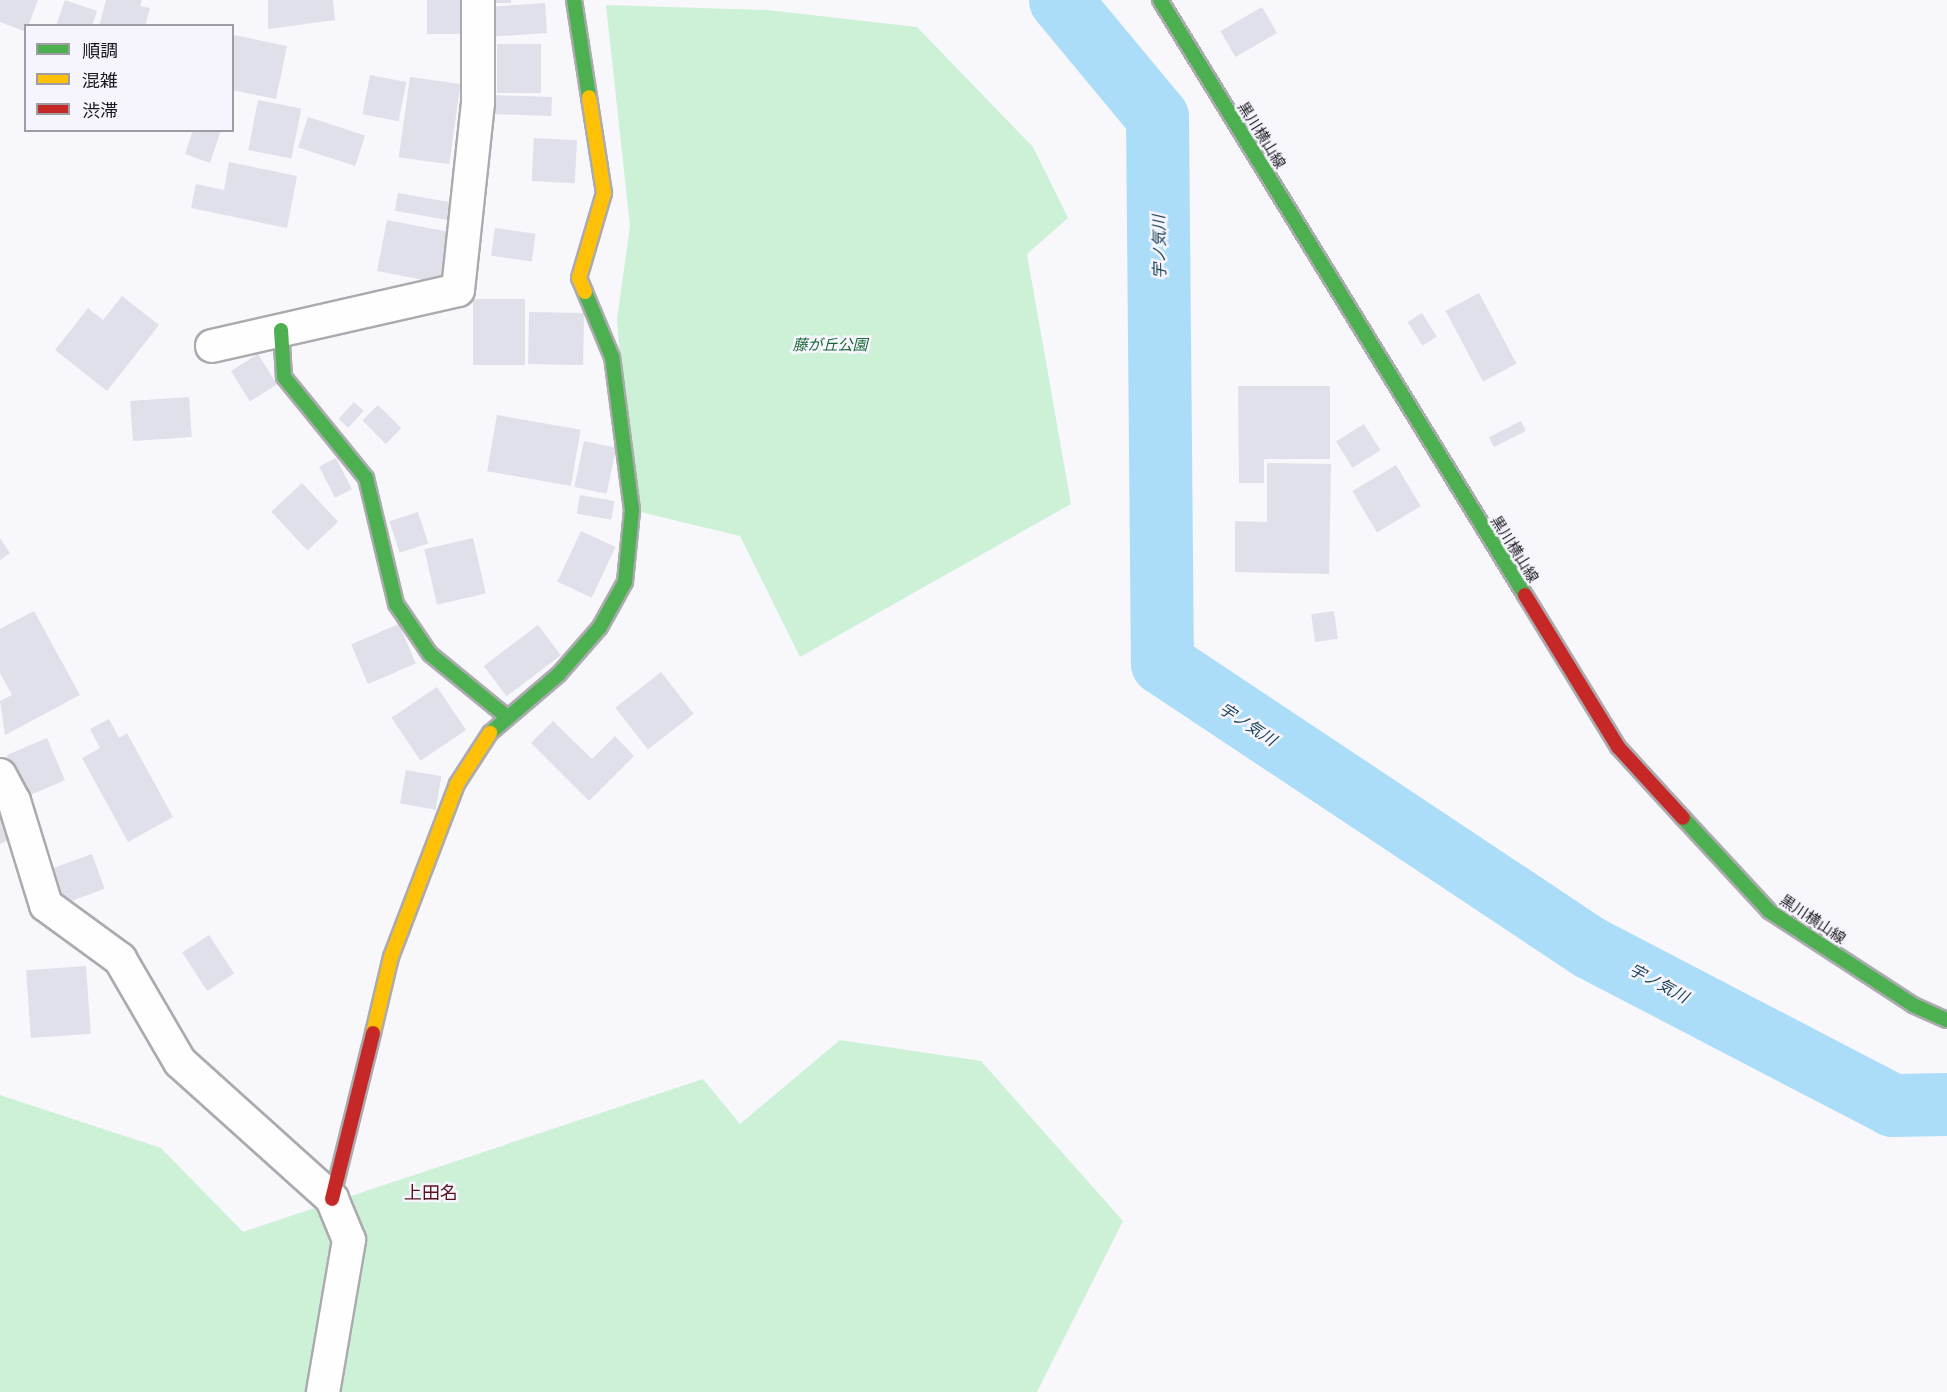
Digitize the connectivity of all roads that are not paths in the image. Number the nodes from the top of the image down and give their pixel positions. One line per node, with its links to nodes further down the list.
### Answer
1 (478, 0): 4 (street)
2 (573, 0): 6 (street)
3 (1160, 0): 8 (street, 黒川横山線)
4 (281, 330): 5 (street); 6 (street)
5 (212, 346)
6 (507, 717): 9 (street)
7 (0, 775): 9 (street)
8 (1947, 1020)
9 (332, 1199): 10 (street)
10 (323, 1392)

